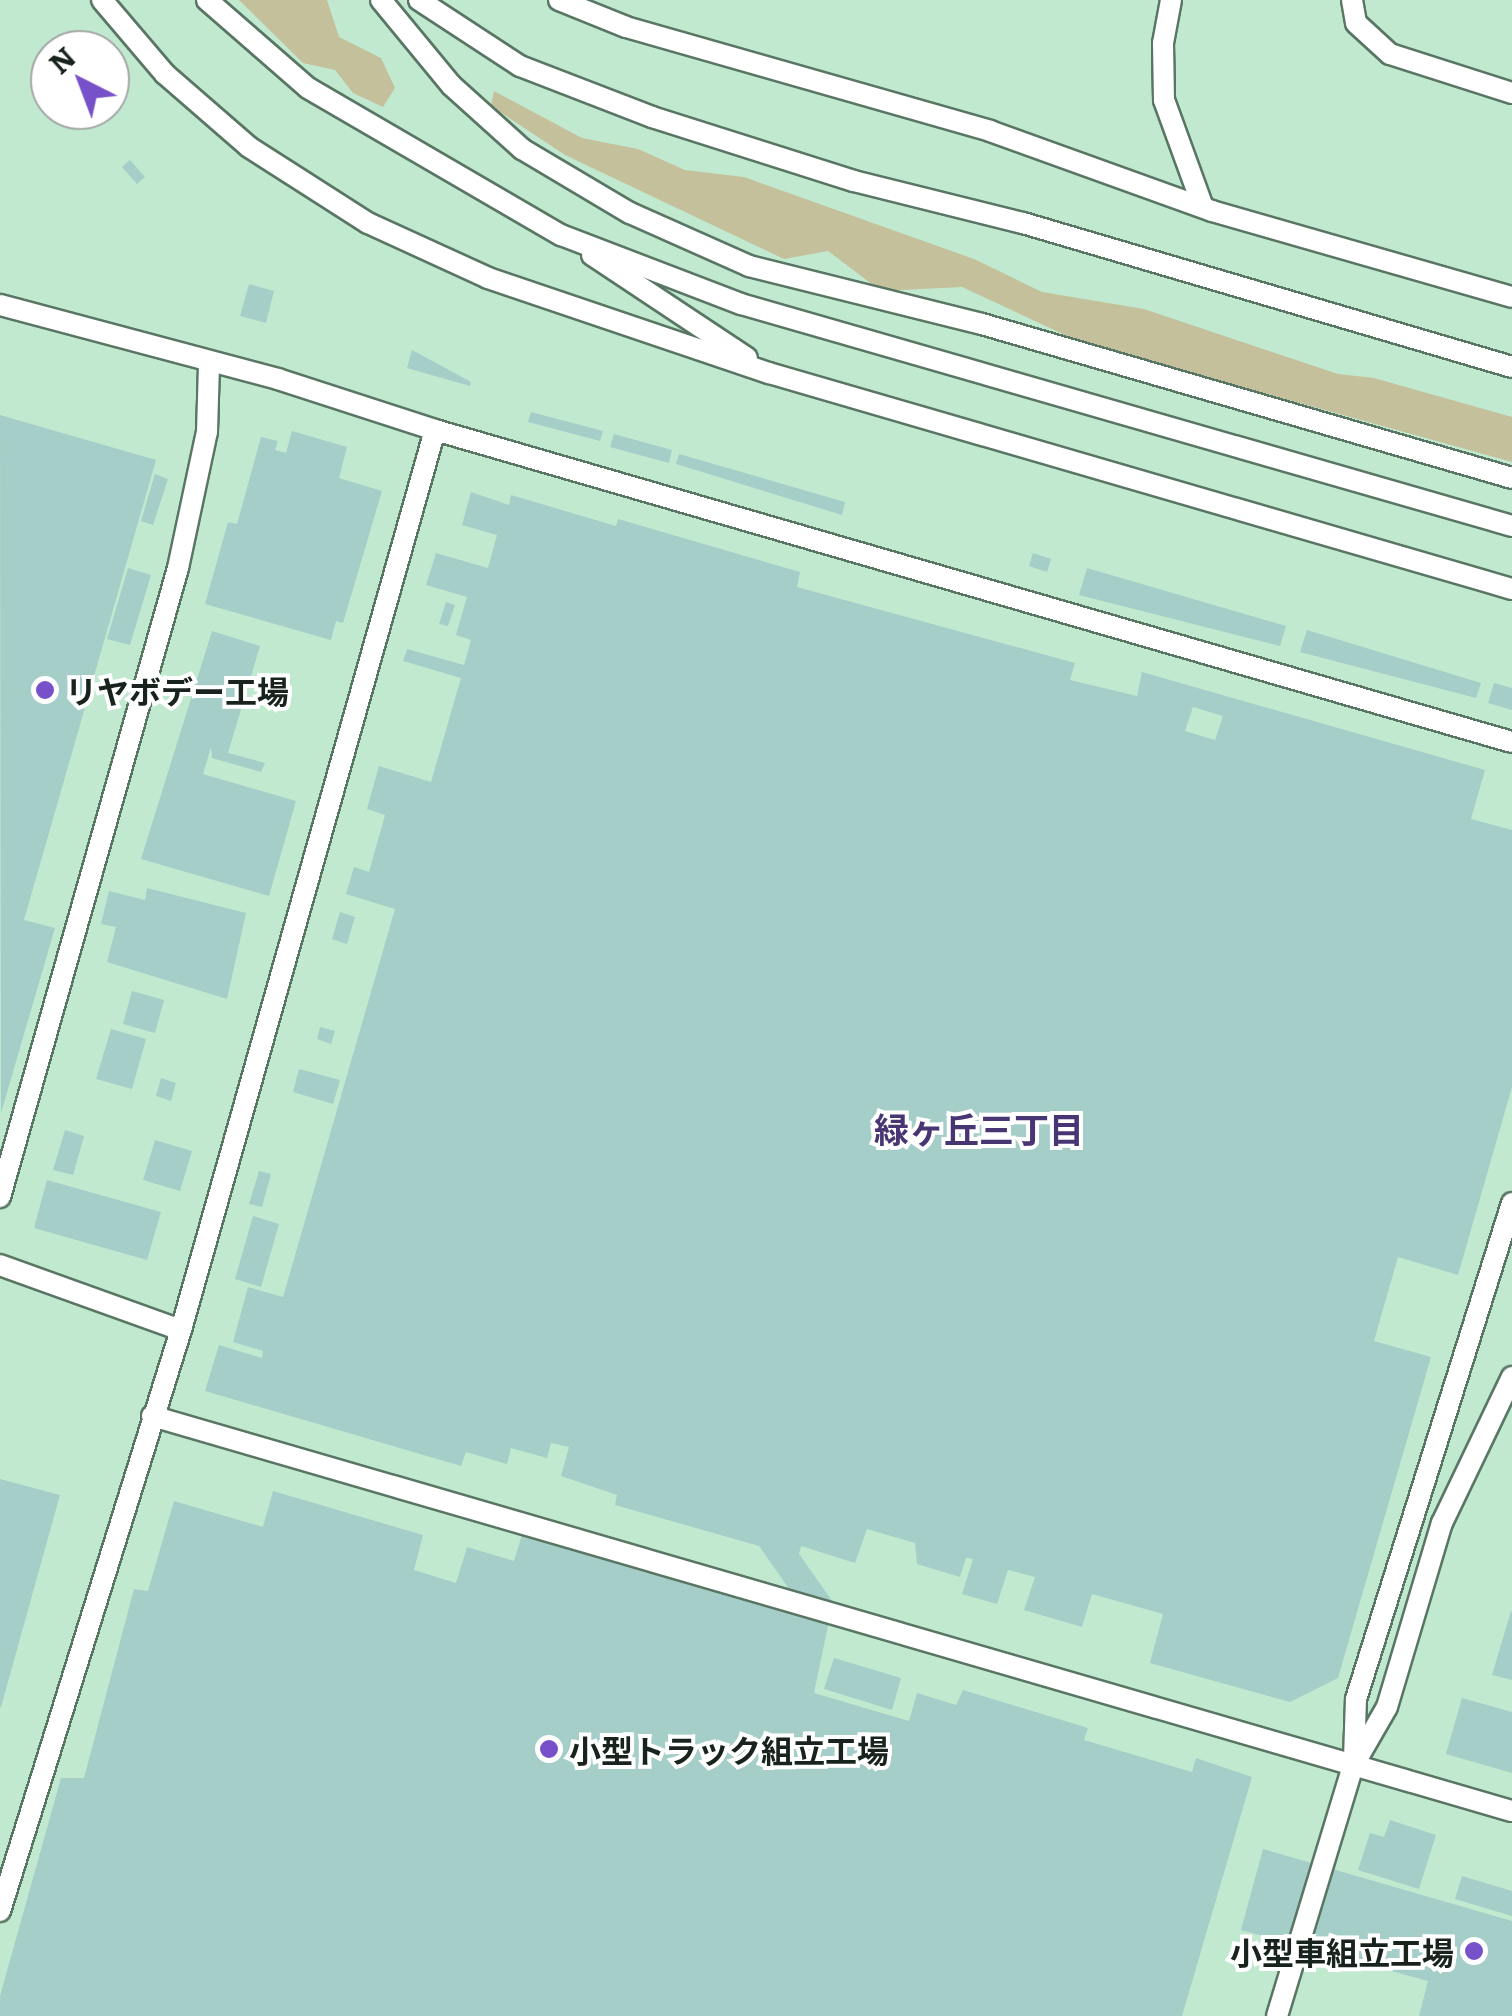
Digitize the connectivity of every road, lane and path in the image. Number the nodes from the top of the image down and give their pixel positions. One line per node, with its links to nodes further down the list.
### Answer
1 (102, 0): 15 (lane)
2 (207, 0): 10 (lane)
3 (380, 0): 17 (lane)
4 (419, 0): 14 (lane)
5 (559, 0): 9 (lane)
6 (1172, 0): 9 (lane)
7 (1352, 0): 8 (lane)
8 (1512, 93)
9 (1202, 207): 11 (lane)
10 (561, 235): 15 (lane); 18 (lane)
11 (1512, 297)
12 (0, 305): 13 (lane)
13 (209, 364): 16 (lane); 21 (lane)
14 (1512, 367)
15 (769, 373): 19 (lane)
16 (435, 430): 20 (lane); 24 (lane)
17 (1512, 478)
18 (1512, 526)
19 (1512, 589)
20 (1512, 742)
21 (0, 1197)
22 (1512, 1203): 27 (lane)
23 (0, 1265): 24 (lane)
24 (181, 1330): 26 (lane)
25 (1512, 1377): 27 (lane)
26 (152, 1416): 27 (lane); 29 (lane)
27 (1353, 1766): 28 (lane); 30 (lane)
28 (1512, 1811)
29 (0, 1910)
30 (1277, 2016)

